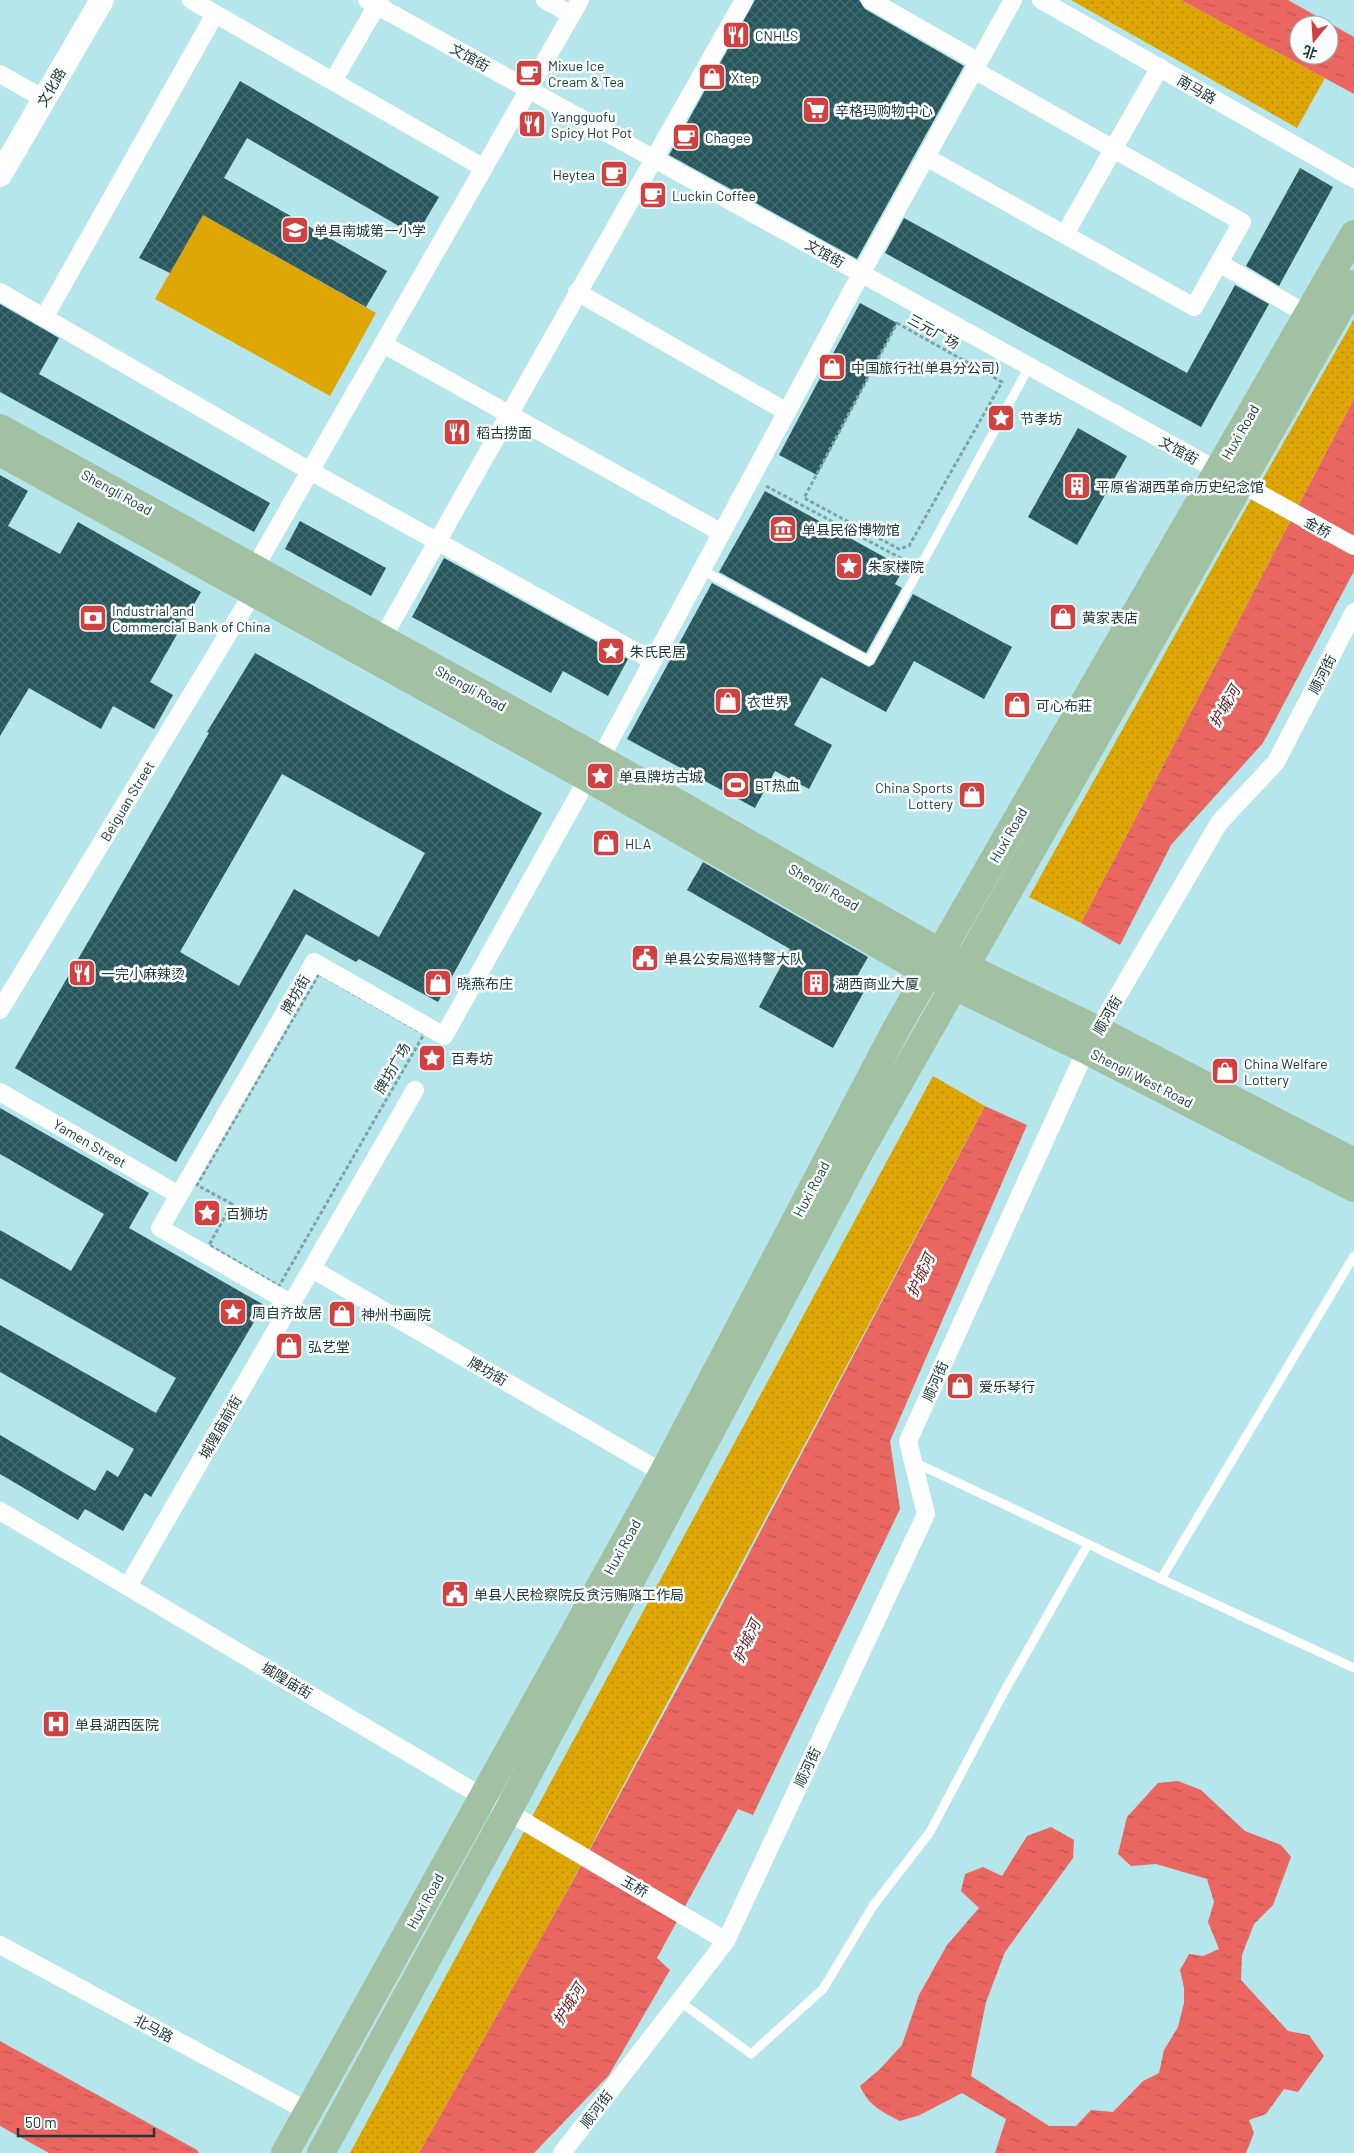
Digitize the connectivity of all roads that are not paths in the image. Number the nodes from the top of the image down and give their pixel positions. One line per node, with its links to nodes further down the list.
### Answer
1 (102, 0): 16 (street, 文化路)
2 (191, 0): 10 (street)
3 (545, 0): 9 (street)
4 (744, 0): 19 (street)
5 (870, 0): 11 (street)
6 (1012, 0): 11 (street)
7 (1041, 0): 12 (street, 南马路)
8 (375, 2): 14 (street); 15 (street, 文馆街)
9 (576, 8): 15 (street, Beiguan Street)
10 (215, 14): 14 (street); 31 (street)
11 (976, 66): 17 (street); 18 (street)
12 (1160, 67): 17 (street); 22 (street, 南马路)
13 (0, 74): 16 (street)
14 (333, 81): 20 (street)
15 (529, 90): 19 (street, 文馆街); 20 (street, Beiguan Street)
16 (44, 100): 21 (street, 文化路)
17 (1113, 149): 23 (street); 25 (street)
18 (926, 157): 23 (street); 26 (street)
19 (653, 158): 26 (street, 文馆街); 29 (street)
20 (484, 168): 32 (street, Beiguan Street)
21 (0, 175)
22 (1354, 179)
23 (1064, 234): 25 (street)
24 (1354, 234): 30 (main road, Huxi Road)
25 (1219, 263): 30 (street)
26 (861, 274): 33 (street, 文馆街); 34 (street)
27 (1354, 284): 39 (main road, Huxi Road)
28 (0, 292): 31 (street)
29 (577, 292): 34 (street); 35 (street)
30 (1308, 315): 39 (main road, Huxi Road)
31 (44, 318): 38 (street)
32 (383, 344): 35 (street); 38 (street, Beiguan Street)
33 (1029, 367): 39 (street, 文馆街); 44 (lane)
34 (787, 412): 41 (street)
35 (508, 414): 41 (street); 42 (street)
36 (0, 428): 45 (main road, Shengli Road)
37 (0, 452): 45 (main road, Shengli Road)
38 (310, 471): 42 (street); 45 (street, Beiguan Street)
39 (1229, 477): 40 (street, 文馆街); 50 (main road, Huxi Road); 51 (main road, Huxi Road)
40 (1282, 507): 43 (street, 金桥)
41 (722, 533): 44 (street)
42 (436, 541): 47 (street); 48 (street)
43 (1354, 546)
44 (702, 570): 48 (street)
45 (254, 581): 47 (main road, Shengli Road); 49 (main road, Shengli Road); 52 (street, Beiguan Street)
46 (1354, 612): 53 (street, 顺河街)
47 (382, 639): 49 (main road, Shengli Road)
48 (653, 661): 49 (street)
49 (594, 768): 50 (main road, Shengli Road); 58 (street, 牌坊街)
50 (934, 963): 51 (main road, Shengli West Road); 63 (main road, Huxi Road)
51 (959, 975): 53 (main road, Shengli West Road); 70 (main road, Huxi Road)
52 (0, 1010)
53 (1092, 1040): 56 (main road, Shengli West Road); 57 (main road, Shengli West Road); 62 (street, 顺河街)
54 (414, 1090): 60 (street, 城隍庙前街)
55 (0, 1092): 58 (street, Yamen Street)
56 (1354, 1162)
57 (1354, 1188)
58 (179, 1195): 61 (street, 牌坊街)
59 (1354, 1256): 66 (lane)
60 (312, 1269): 61 (street, 城隍庙前街); 63 (street, 牌坊街)
61 (292, 1304): 67 (street, 城隍庙前街)
62 (913, 1462): 65 (lane); 72 (street, 顺河街)
63 (663, 1473): 69 (main road, Huxi Road)
64 (0, 1510): 67 (street, 城隍庙街)
65 (1088, 1544): 66 (lane); 74 (lane)
66 (1161, 1578): 68 (lane)
67 (128, 1586): 69 (street, 城隍庙街)
68 (1354, 1668)
69 (482, 1796): 70 (street, 城隍庙街); 75 (main road, Huxi Road)
70 (508, 1810): 71 (street, 城隍庙街); 77 (main road, Huxi Road)
71 (573, 1850): 72 (street, 玉桥)
72 (726, 1941): 74 (street, 顺河街)
73 (0, 1945): 75 (street, 北马路)
74 (679, 2001): 78 (street, 顺河街)
75 (308, 2112): 76 (main road, Huxi Road)
76 (285, 2153)
77 (321, 2153)
78 (562, 2153)

